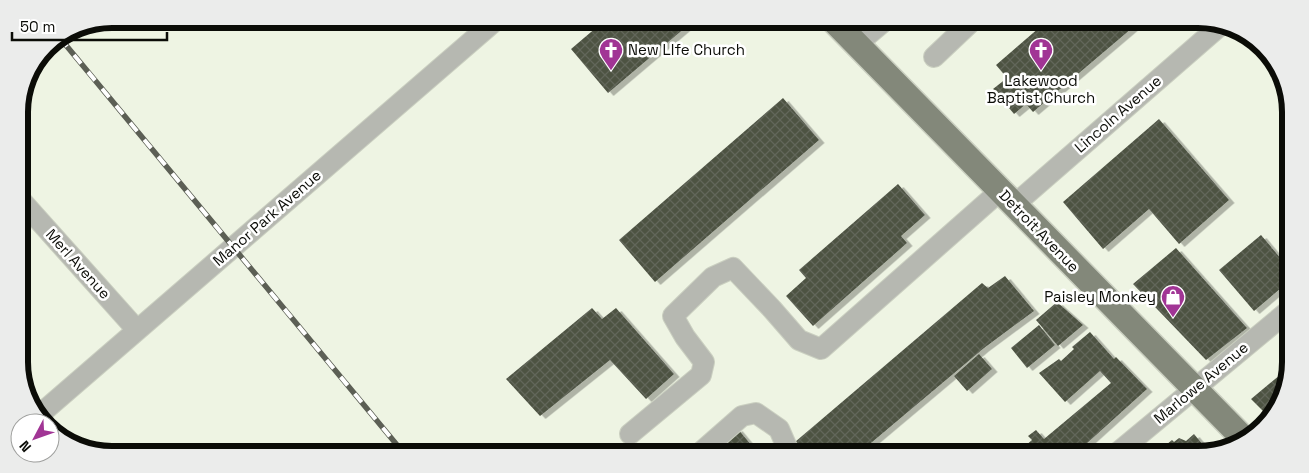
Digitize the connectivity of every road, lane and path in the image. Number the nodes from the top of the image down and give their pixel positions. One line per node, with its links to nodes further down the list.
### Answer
1 (487, 28): 11 (street, Manor Park Avenue)
2 (841, 28): 6 (main road, Detroit Avenue)
3 (875, 28): 6 (street)
4 (965, 28): 7 (street)
5 (1215, 30): 8 (street, Lincoln Avenue)
6 (857, 44): 8 (main road, Detroit Avenue)
7 (934, 57)
8 (1007, 198): 12 (main road, Detroit Avenue); 14 (street, Lincoln Avenue)
9 (28, 207): 11 (street, Merl Avenue)
10 (1282, 315): 12 (street, Marlowe Avenue)
11 (137, 330): 13 (street, Manor Park Avenue)
12 (1194, 389): 15 (main road, Detroit Avenue); 18 (street, Marlowe Avenue)
13 (44, 411)
14 (630, 434)
15 (1239, 434)
16 (708, 445): 17 (street)
17 (786, 445)
18 (1127, 445)

